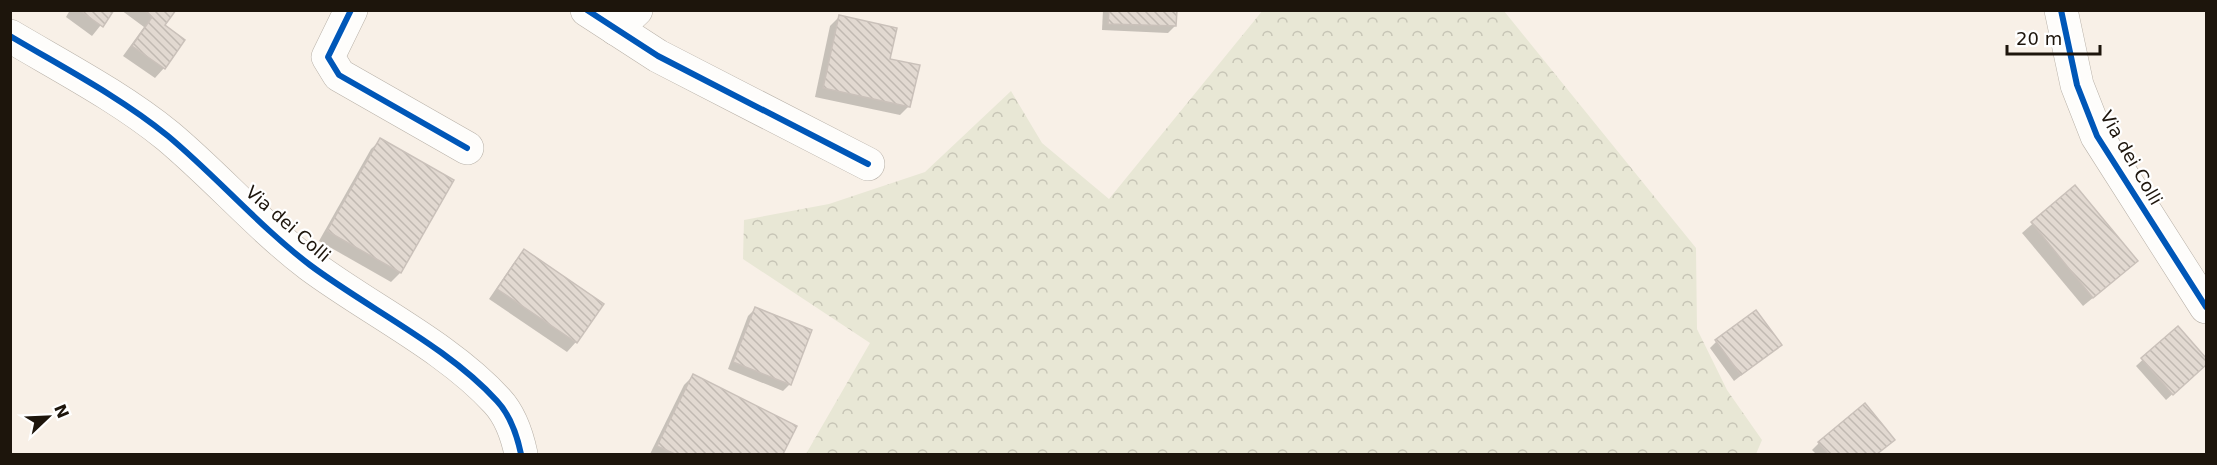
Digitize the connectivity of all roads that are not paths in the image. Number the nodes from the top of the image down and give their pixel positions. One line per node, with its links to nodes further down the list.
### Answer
1 (351, 10): 6 (street)
2 (587, 10): 4 (street)
3 (2061, 10): 8 (street, Via dei Colli)
4 (626, 20): 7 (street)
5 (10, 36): 9 (street, Via dei Colli)
6 (466, 148)
7 (868, 164)
8 (2206, 307)
9 (521, 454)

